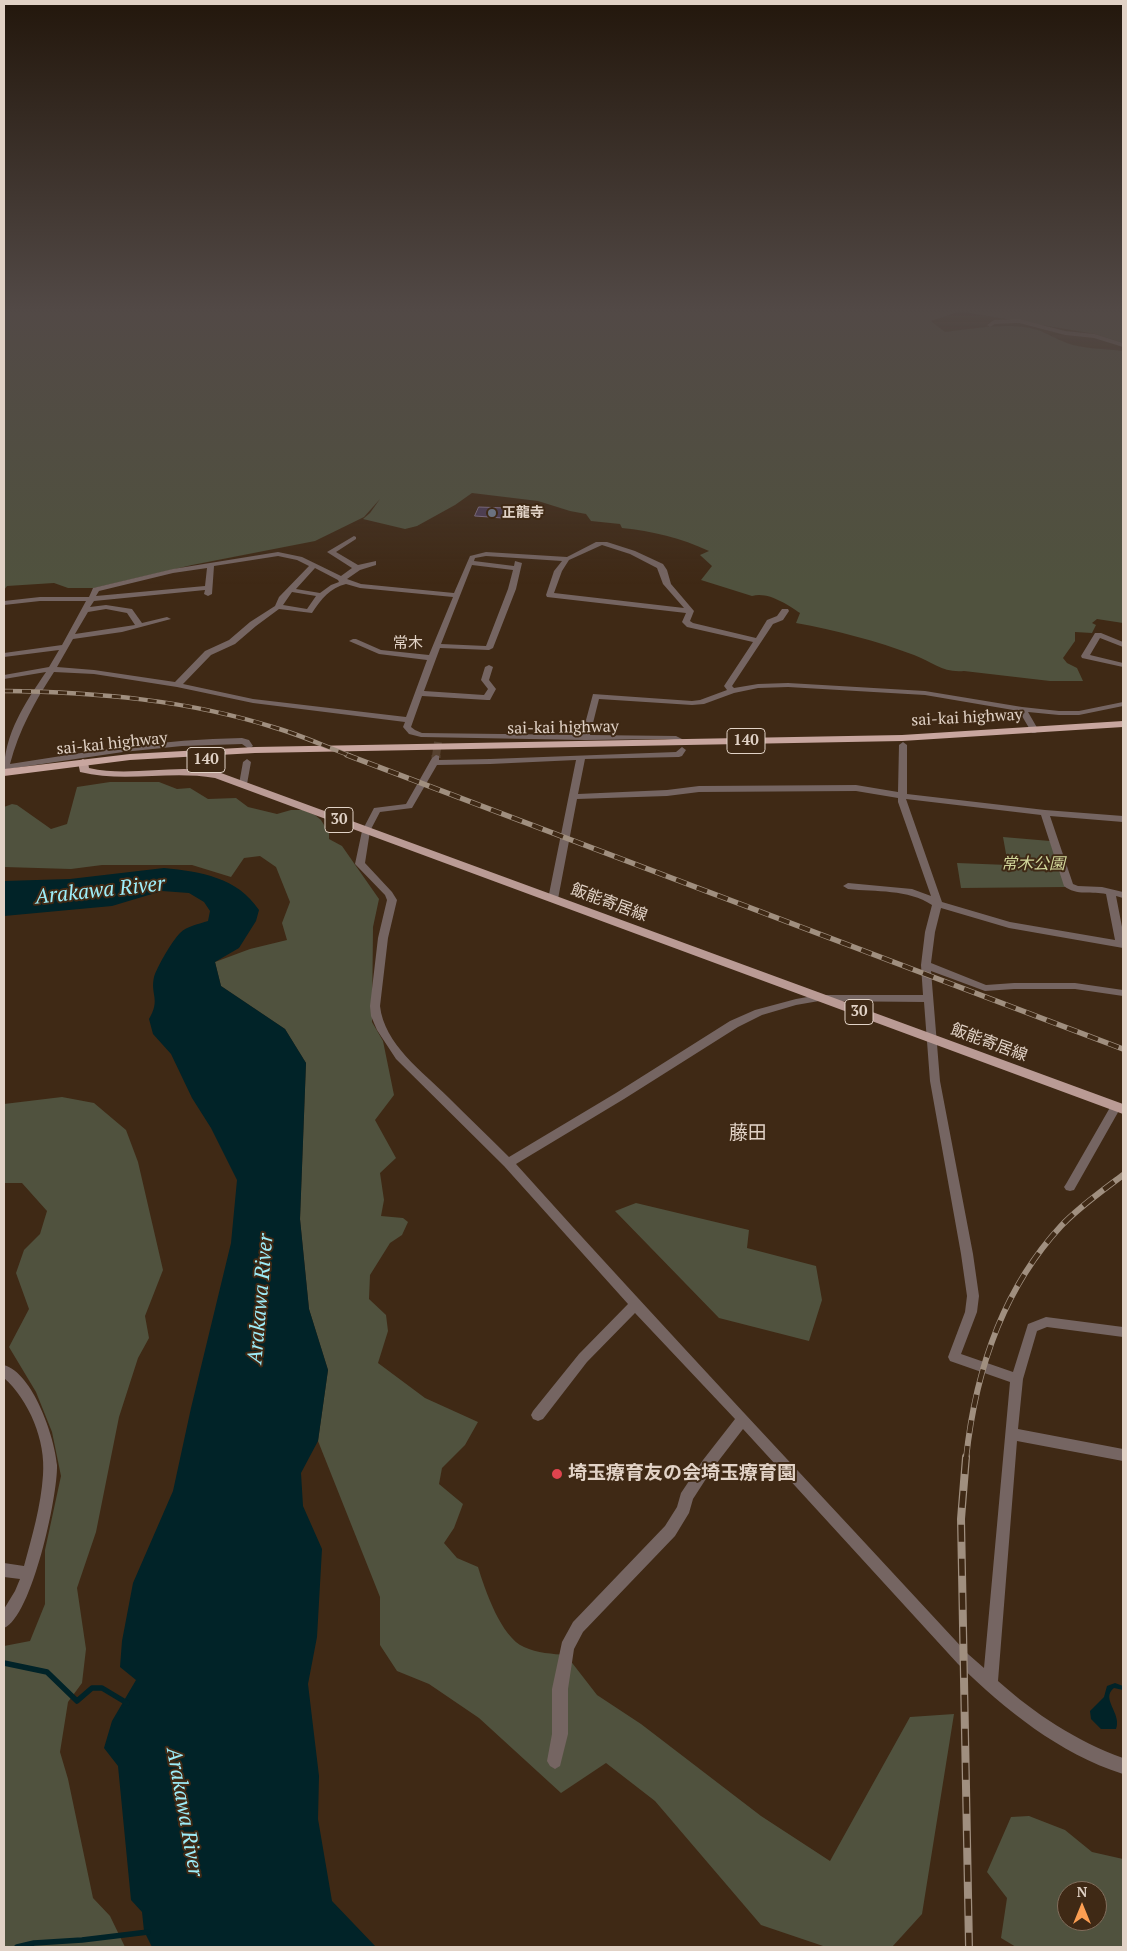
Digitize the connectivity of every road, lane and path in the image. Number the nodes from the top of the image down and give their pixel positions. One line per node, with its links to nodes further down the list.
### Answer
1 (354, 538): 8 (street)
2 (520, 555): 3 (street); 5 (street); 9 (street)
3 (567, 559): 18 (street); 18 (street)
4 (373, 563): 8 (street)
5 (470, 563): 9 (street); 13 (street)
6 (210, 565): 7 (street); 14 (street); 14 (street)
7 (313, 566): 10 (street); 11 (street)
8 (357, 568): 10 (street)
9 (517, 568): 26 (street)
10 (343, 581): 12 (street); 13 (street)
11 (291, 590): 12 (street); 16 (street)
12 (321, 595): 16 (street)
13 (457, 595): 26 (street)
14 (89, 600): 15 (street); 17 (street)
15 (4, 603)
16 (278, 607): 34 (street)
17 (84, 610): 21 (street); 22 (street)
18 (690, 611): 24 (street)
19 (785, 612): 24 (street)
20 (167, 619): 21 (street)
21 (140, 626): 22 (street)
22 (70, 636): 27 (street)
23 (353, 641): 29 (street)
24 (758, 641): 35 (street)
25 (1123, 645): 30 (street)
26 (437, 646): 29 (street)
27 (64, 647): 28 (street); 32 (street)
28 (4, 655)
29 (432, 658): 36 (street)
30 (1123, 665)
31 (489, 667): 36 (street)
32 (52, 669): 33 (street); 34 (street); 50 (street)
33 (4, 677)
34 (177, 685): 39 (street)
35 (732, 691): 38 (street); 43 (street)
36 (420, 693): 39 (street)
37 (1123, 704): 38 (street)
38 (1022, 709): 41 (street)
39 (408, 720): 43 (street)
40 (1123, 724): 41 (highway, sai-kai highway / 140)
41 (1034, 731): 46 (highway, sai-kai highway / 140)
42 (1123, 732): 44 (highway, sai-kai highway / 140)
43 (586, 738): 46 (street)
44 (903, 745): 46 (highway, sai-kai highway / 140); 53 (street)
45 (249, 746): 50 (street)
46 (683, 746): 47 (street); 49 (highway, sai-kai highway / 140); 49 (highway, sai-kai highway / 140)
47 (581, 757): 54 (street); 57 (street)
48 (247, 762): 52 (street)
49 (83, 766): 50 (highway, sai-kai highway / 140); 51 (highway, sai-kai highway / 140); 52 (main road, 飯能寄居線 / 30)
50 (4, 770)
51 (4, 780)
52 (243, 784): 57 (main road, 飯能寄居線 / 30)
53 (903, 796): 54 (street); 55 (street); 62 (street)
54 (572, 797): 61 (street)
55 (1045, 813): 56 (street); 59 (street)
56 (1123, 819)
57 (366, 831): 61 (main road, 飯能寄居線 / 30); 70 (street)
58 (848, 886): 62 (street)
59 (1111, 893): 60 (street); 63 (street)
60 (1123, 895)
61 (553, 899): 66 (main road, 飯能寄居線 / 30)
62 (937, 904): 63 (street); 64 (street)
63 (1122, 945)
64 (926, 965): 65 (street); 67 (street)
65 (1123, 993)
66 (819, 998): 67 (street); 68 (main road, 飯能寄居線 / 30); 70 (street)
67 (928, 999): 68 (street)
68 (932, 1040): 69 (main road, 飯能寄居線 / 30); 75 (street)
69 (1119, 1108): 71 (street)
70 (508, 1163): 72 (street)
71 (1070, 1187)
72 (635, 1305): 76 (street); 77 (street)
73 (1123, 1332): 75 (street)
74 (4, 1370): 81 (street)
75 (1012, 1378): 78 (street)
76 (538, 1415)
77 (744, 1419): 83 (street); 84 (street)
78 (1011, 1434): 79 (street); 83 (street)
79 (1123, 1455)
80 (4, 1570): 81 (street)
81 (28, 1573): 82 (street)
82 (4, 1621)
83 (990, 1685): 85 (street)
84 (554, 1761)
85 (1123, 1766)

